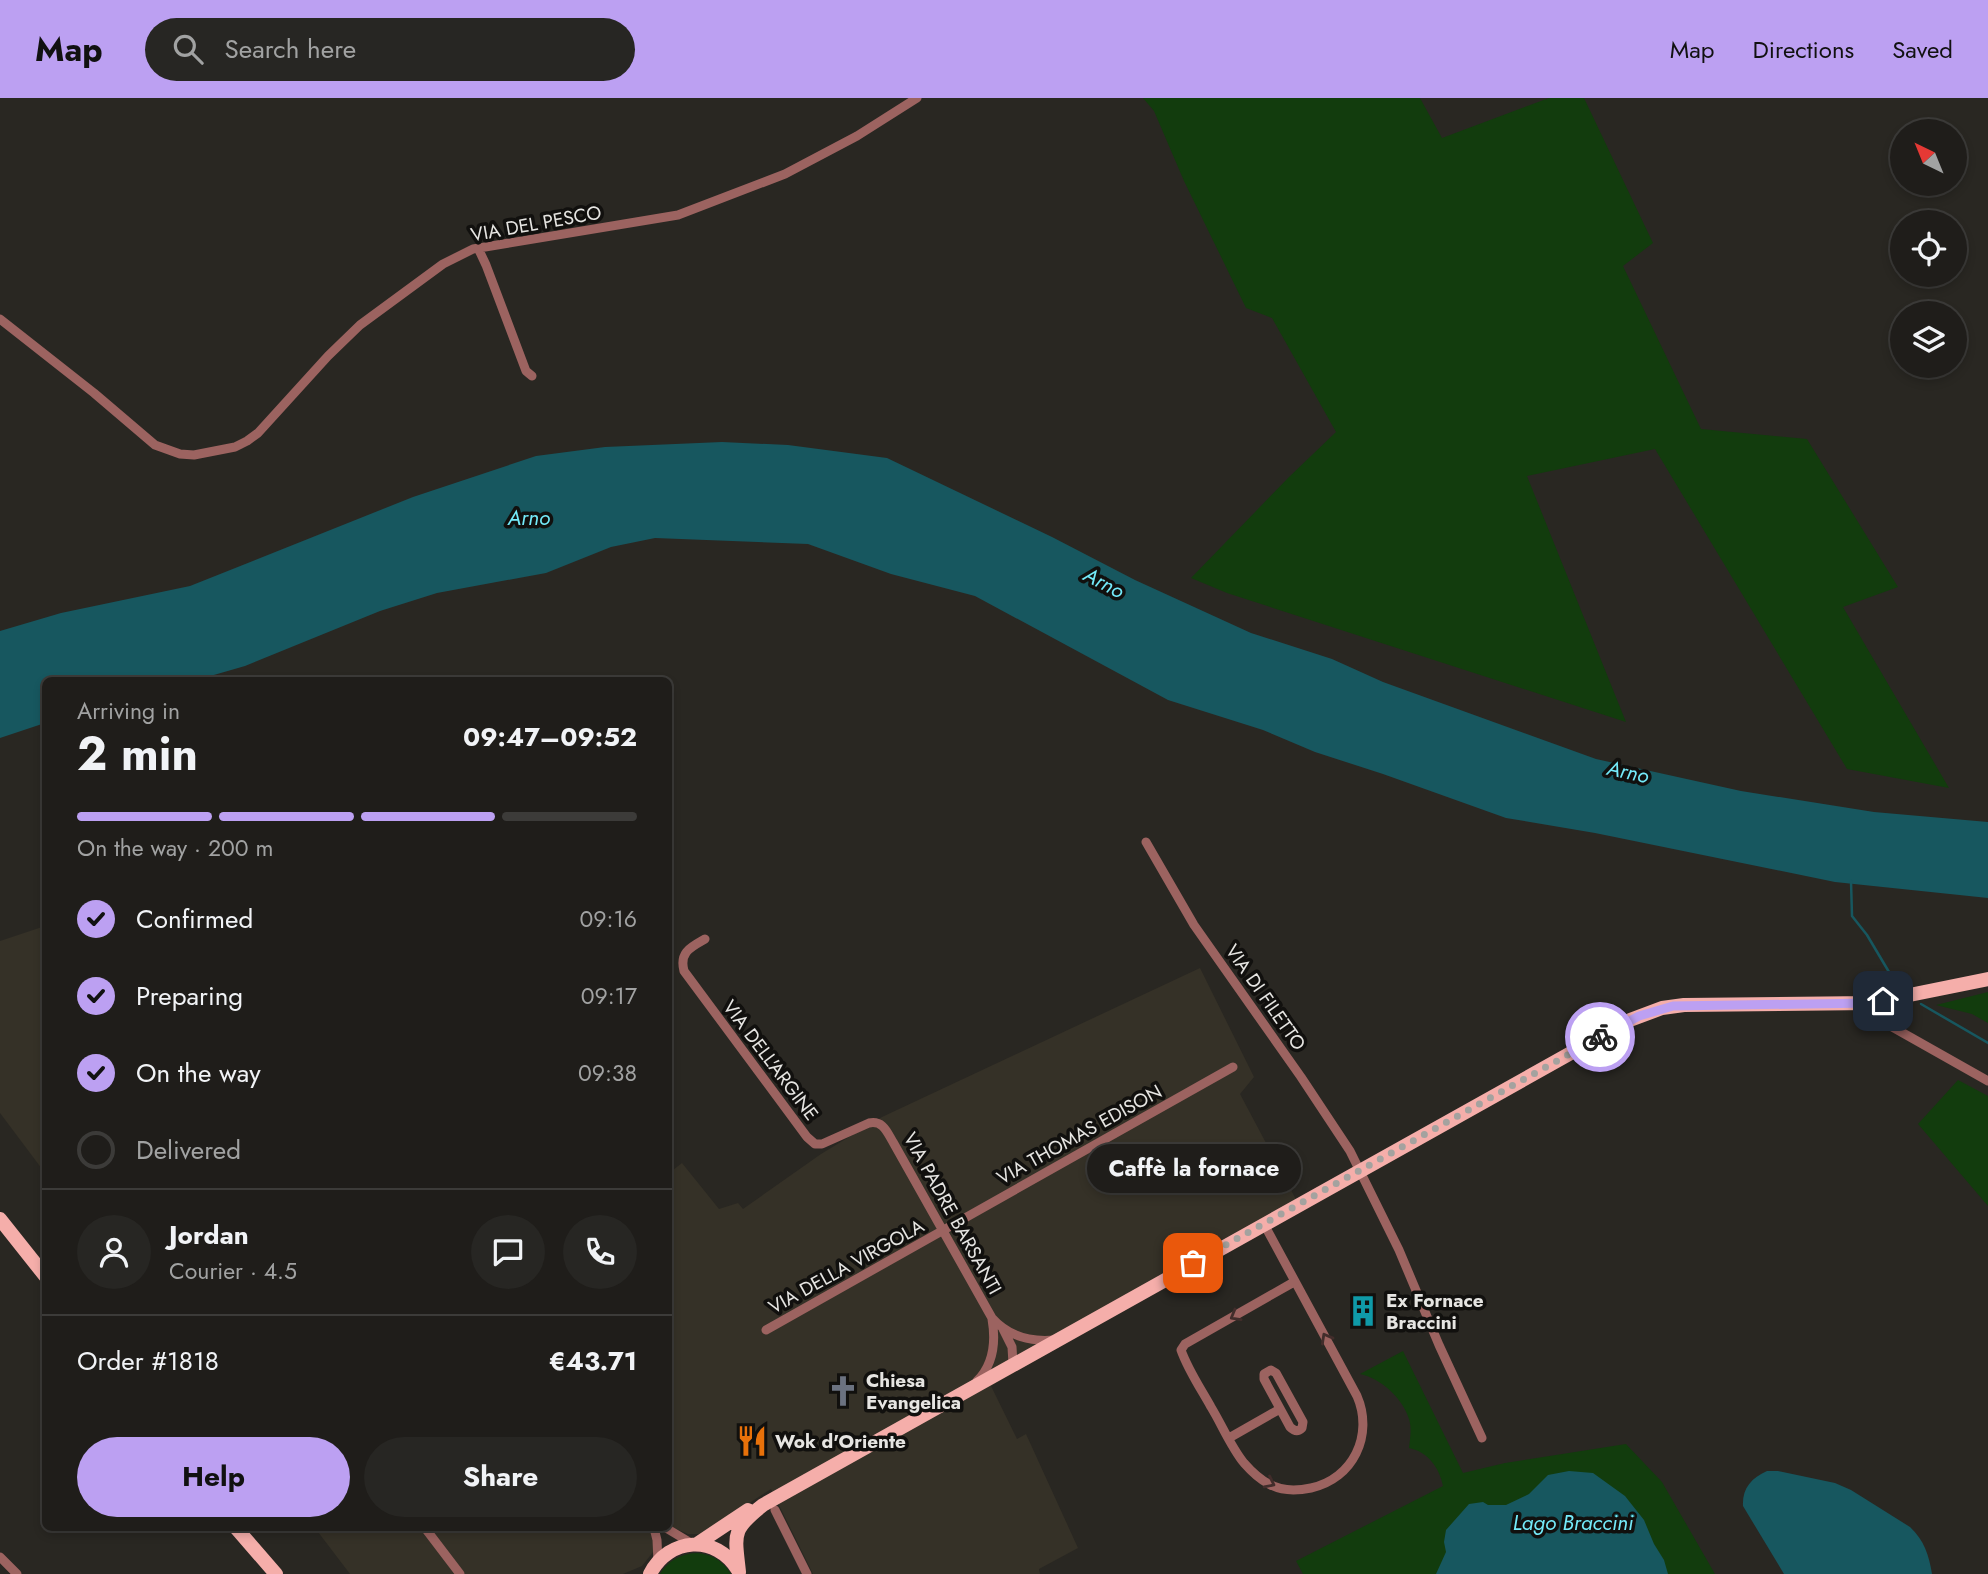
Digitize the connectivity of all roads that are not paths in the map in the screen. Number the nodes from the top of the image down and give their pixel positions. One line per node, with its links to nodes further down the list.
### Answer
1 (917, 98): 2 (street, VIA DEL PESCO)
2 (478, 248): 3 (street, VIA DEL PESCO); 4 (street)
3 (0, 319)
4 (532, 376)
5 (1146, 842): 12 (street, VIA DI FILETTO)
6 (705, 939): 11 (street, VIA DELL'ARGINE)
7 (1988, 979): 8 (main road)
8 (1870, 1003): 10 (street); 12 (main road)
9 (1233, 1067): 15 (street, VIA THOMAS EDISON)
10 (1988, 1081)
11 (883, 1126): 15 (street, VIA PADRE BARSANTI)
12 (1360, 1171): 14 (main road); 27 (street, VIA DI FILETTO)
13 (0, 1219): 16 (main road)
14 (1264, 1224): 17 (street); 21 (main road)
15 (943, 1231): 18 (street, VIA PADRE BARSANTI); 20 (street, VIA DELLA VIRGOLA)
16 (42, 1273)
17 (1294, 1282): 26 (street, one-way to 26); 26 (street, one-way to 17)
18 (992, 1318): 19 (street, VIA PADRE BARSANTI); 22 (street, VIA PADRE BARSANTI)
19 (1003, 1328): 21 (street, VIA PADRE BARSANTI); 23 (street)
20 (766, 1331)
21 (1056, 1339): 23 (main road)
22 (993, 1345): 23 (street); 24 (street, VIA PADRE BARSANTI)
23 (1006, 1359): 24 (main road)
24 (970, 1387): 28 (main road)
25 (1280, 1409): 25 (street); 26 (street)
26 (1229, 1438)
27 (1482, 1438)
28 (769, 1507): 33 (main road); 36 (main road); 41 (street)
29 (427, 1531): 40 (street)
30 (655, 1531): 35 (street)
31 (671, 1531): 33 (street)
32 (240, 1533): 38 (main road); 39 (main road)
33 (695, 1544): 35 (main road); 36 (main road)
34 (0, 1557): 37 (street)
35 (651, 1569)
36 (740, 1573)
37 (16, 1574)
38 (264, 1574)
39 (276, 1574)
40 (460, 1574)
41 (807, 1574)

